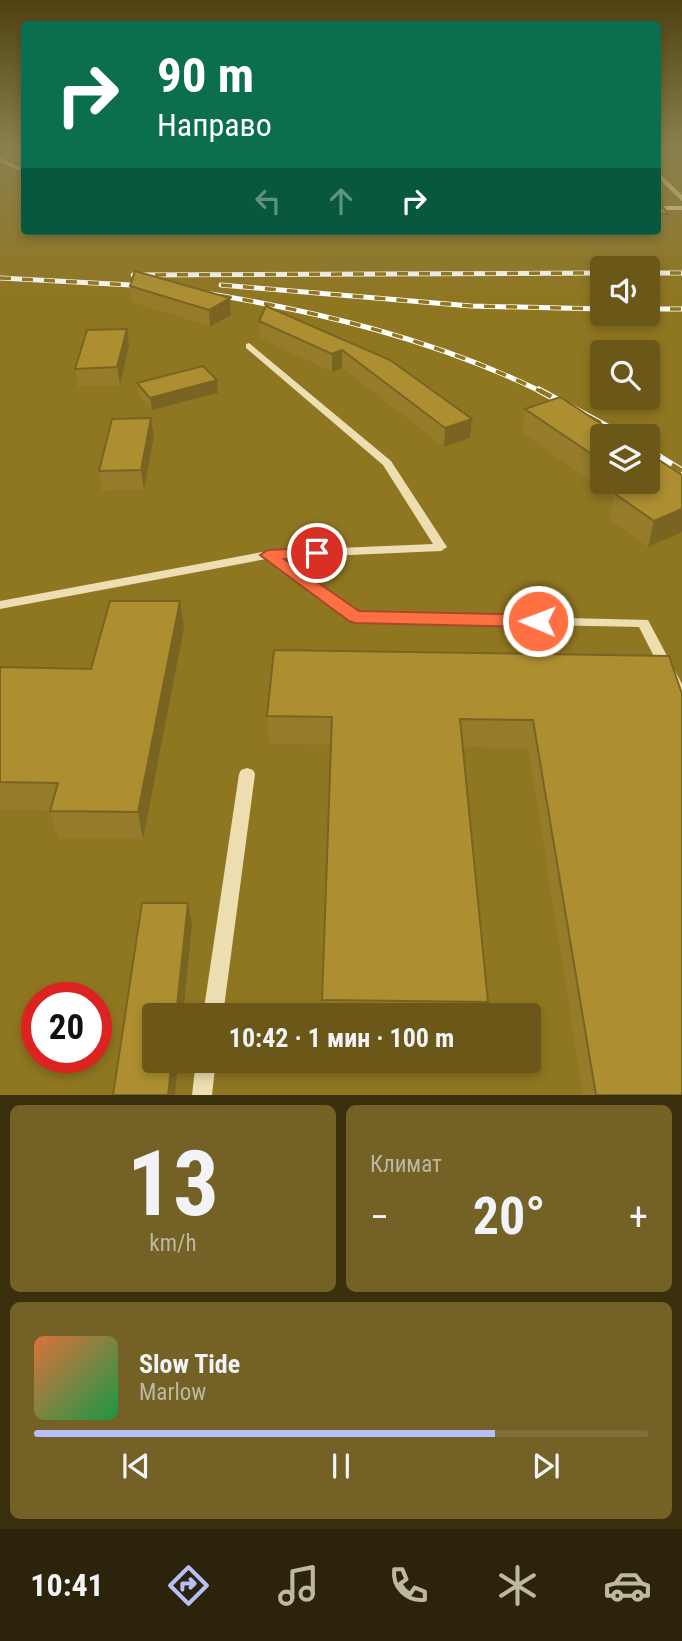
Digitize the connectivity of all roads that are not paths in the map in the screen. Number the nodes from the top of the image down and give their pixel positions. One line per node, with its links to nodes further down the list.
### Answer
1 (661, 208): 2 (lane)
2 (682, 208)
3 (249, 346): 4 (lane)
4 (268, 555): 5 (lane); 6 (lane)
5 (0, 605)
6 (682, 698)
7 (247, 774): 8 (lane)
8 (215, 1003)
9 (205, 1073): 10 (lane)
10 (202, 1095)

